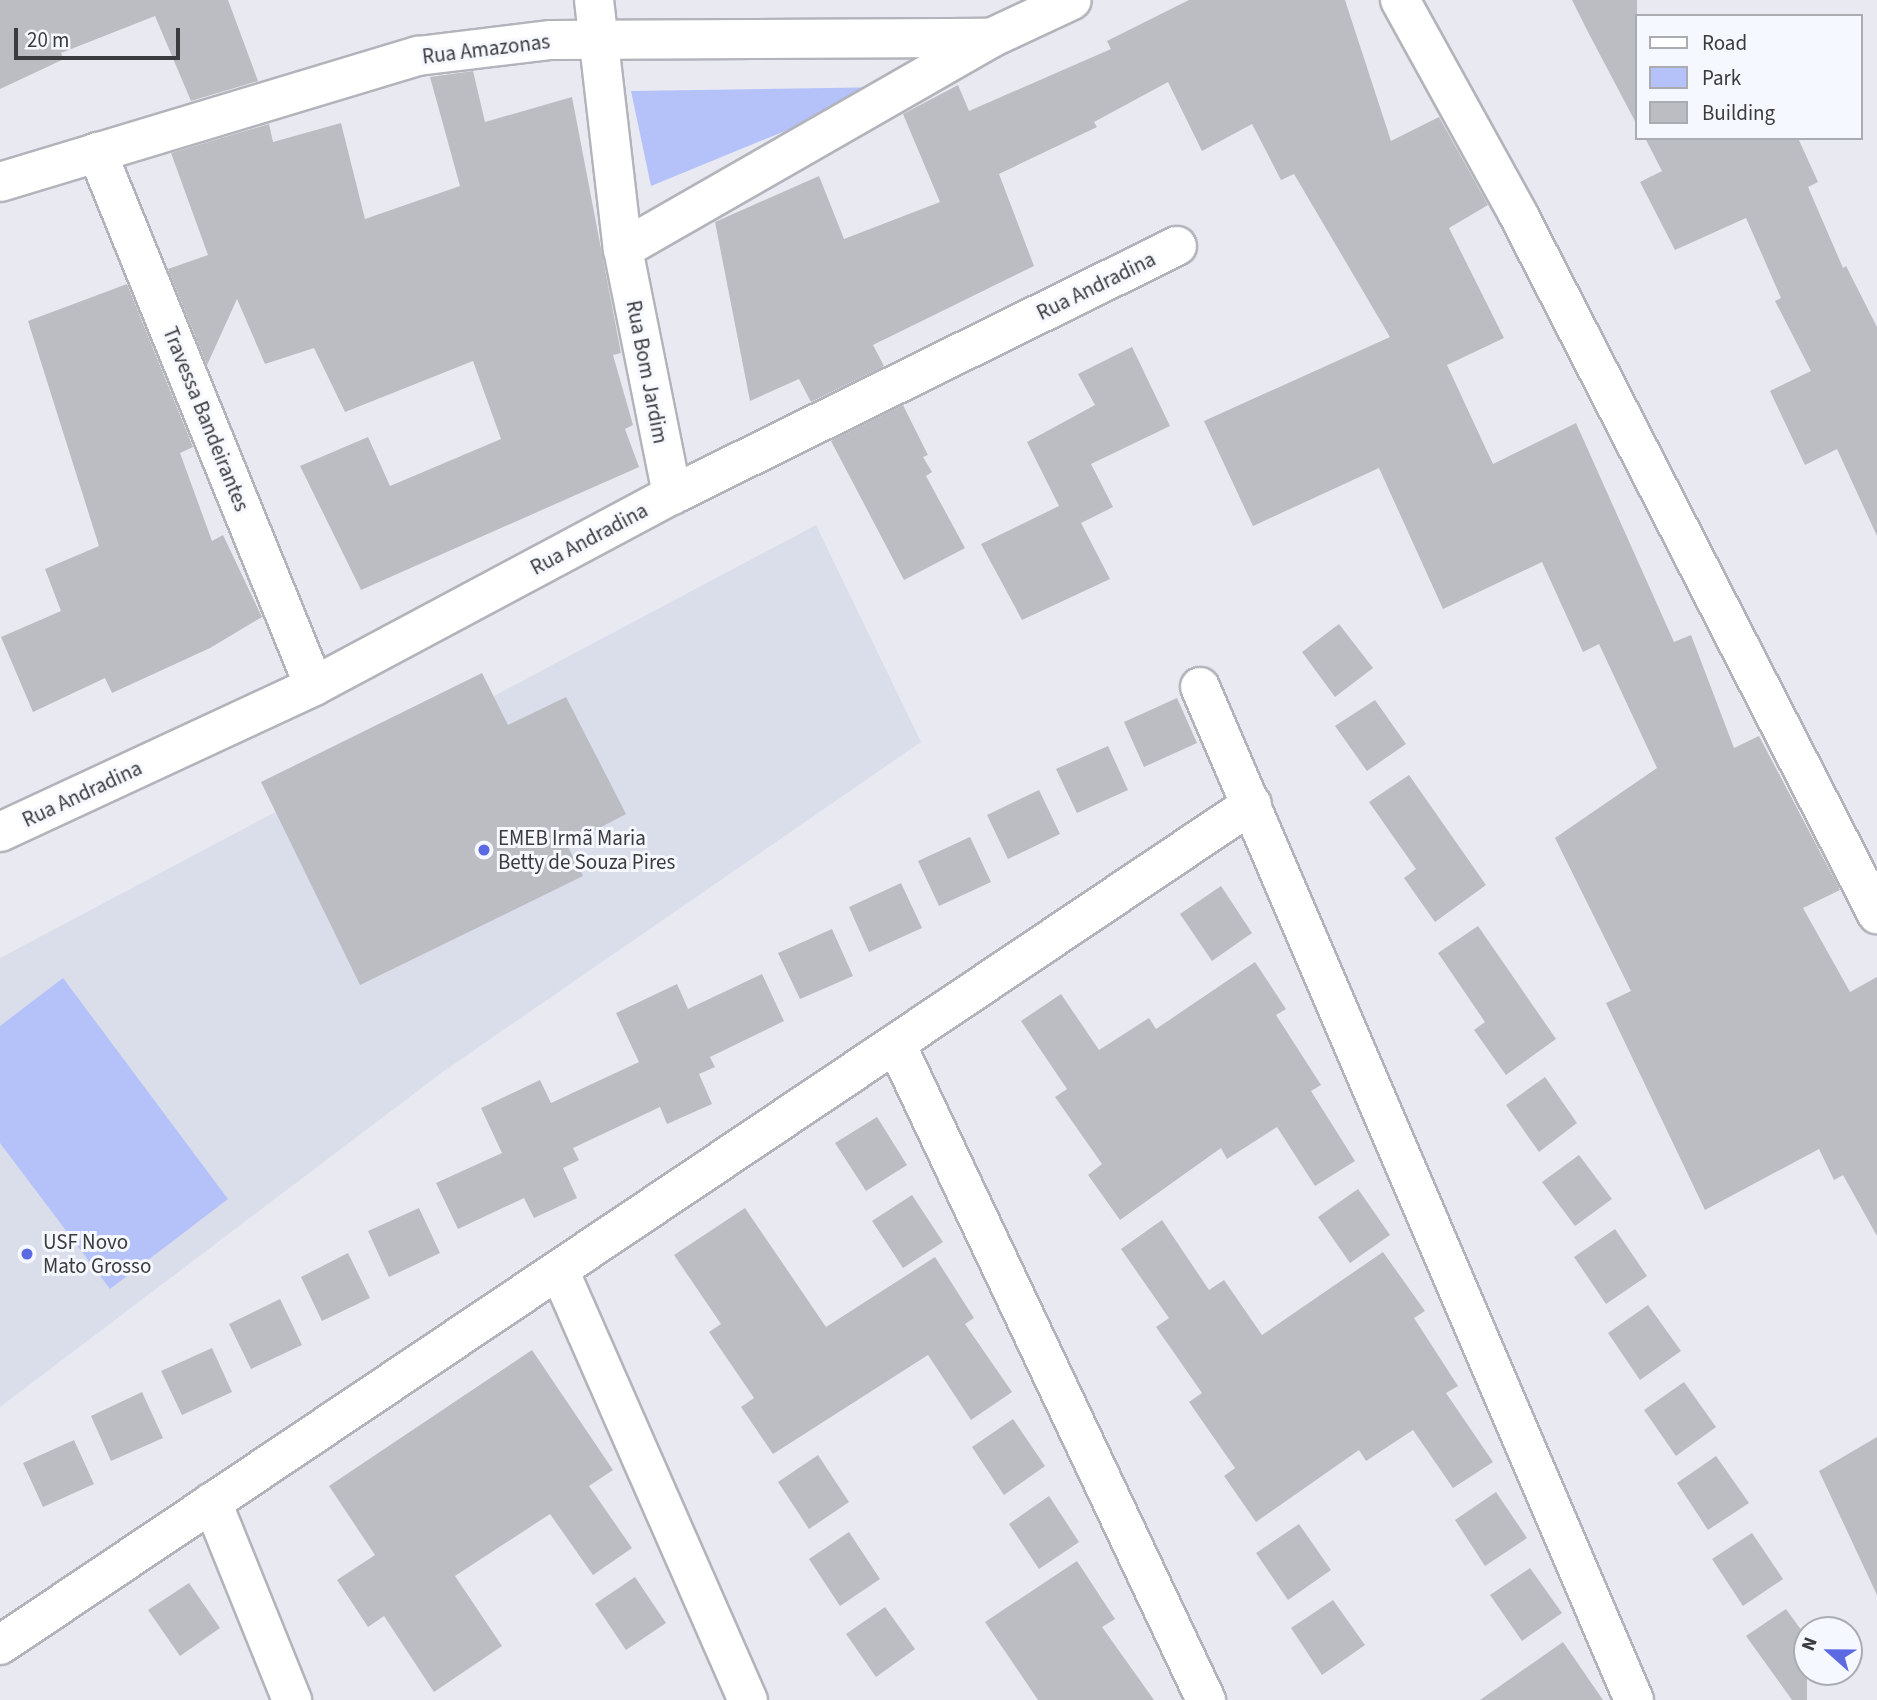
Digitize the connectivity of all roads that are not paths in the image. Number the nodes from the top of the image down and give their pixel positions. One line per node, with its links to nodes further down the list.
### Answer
1 (594, 0): 5 (street)
2 (1072, 0): 4 (street, Rua Amazonas)
3 (1400, 0): 15 (street)
4 (991, 38): 5 (street, Rua Amazonas); 9 (street, Rua Amazonas)
5 (603, 43): 6 (street, Rua Amazonas); 9 (street, Rua Bom Jardim)
6 (97, 152): 7 (street, Rua Amazonas); 11 (street, Travessa Bandeirantes)
7 (0, 182)
8 (1177, 246): 10 (street, Rua Andradina)
9 (623, 249): 10 (street, Rua Bom Jardim)
10 (671, 495): 11 (street, Rua Andradina)
11 (314, 686): 14 (street, Rua Andradina)
12 (1200, 687): 13 (street)
13 (1252, 804): 16 (street); 23 (street)
14 (0, 832)
15 (1877, 914)
16 (896, 1044): 17 (street); 22 (street)
17 (559, 1270): 18 (street); 21 (street)
18 (212, 1502): 19 (street); 20 (street)
19 (0, 1645)
20 (292, 1700)
21 (748, 1700)
22 (1206, 1700)
23 (1634, 1700)

